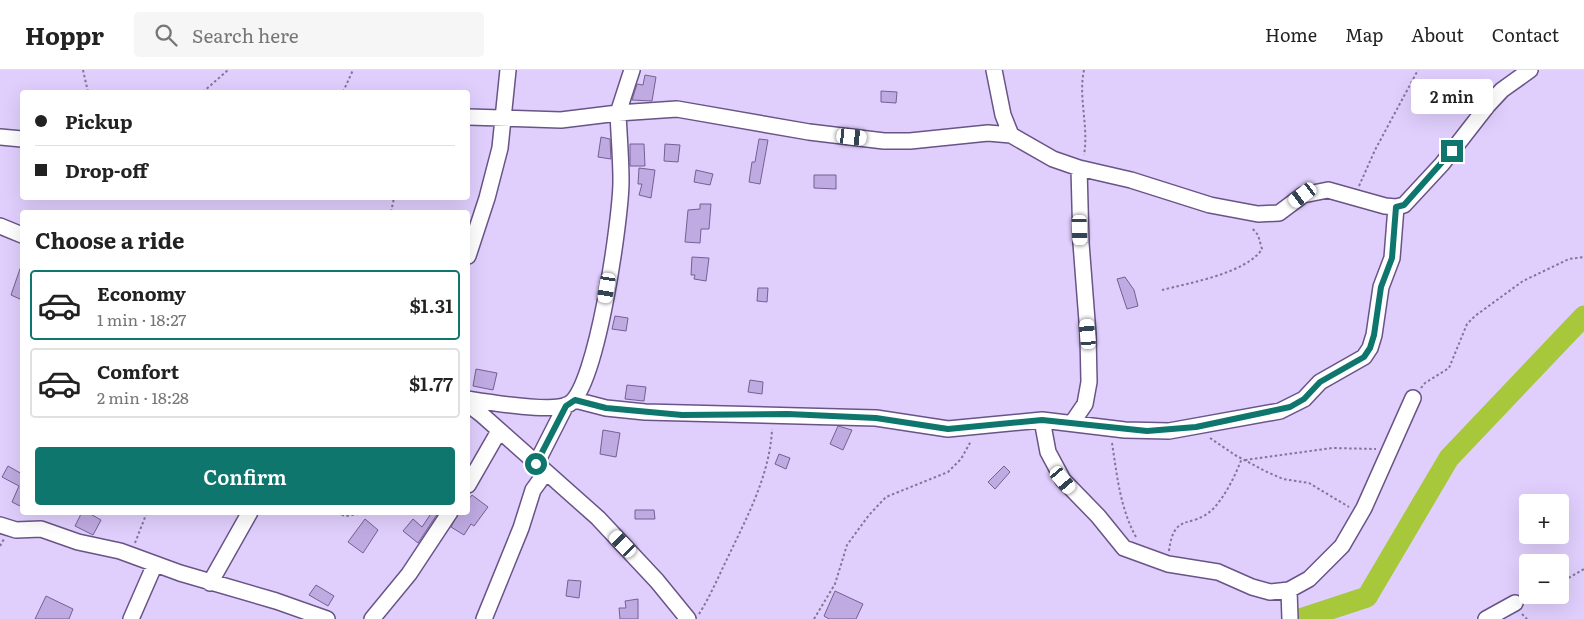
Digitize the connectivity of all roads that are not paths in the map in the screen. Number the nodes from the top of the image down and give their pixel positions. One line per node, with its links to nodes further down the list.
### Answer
1 (508, 70): 7 (street)
2 (632, 70): 5 (street)
3 (994, 70): 8 (street)
4 (1530, 70): 12 (street)
5 (618, 113): 7 (street); 8 (street); 18 (street)
6 (470, 118): 7 (street)
7 (503, 119): 15 (street)
8 (1011, 135): 11 (street)
9 (0, 137): 10 (street)
10 (20, 139)
11 (1079, 168): 12 (street); 21 (street)
12 (1396, 207): 21 (street)
13 (0, 226): 14 (street)
14 (20, 234)
15 (470, 250)
16 (1413, 398): 30 (street)
17 (470, 399): 18 (street)
18 (571, 403): 20 (street); 23 (street)
19 (470, 406): 22 (street)
20 (1042, 420): 21 (street); 30 (street)
21 (1072, 423)
22 (499, 431): 23 (street); 24 (street)
23 (541, 468): 35 (street); 36 (street)
24 (470, 482)
25 (248, 515): 29 (street)
26 (448, 515): 34 (street)
27 (0, 525): 28 (street)
28 (155, 564): 29 (street); 32 (street)
29 (210, 583): 33 (street)
30 (1289, 590): 37 (street)
31 (1515, 603): 38 (street)
32 (131, 619)
33 (327, 619)
34 (372, 619)
35 (484, 619)
36 (688, 619)
37 (1290, 619)
38 (1486, 619)

